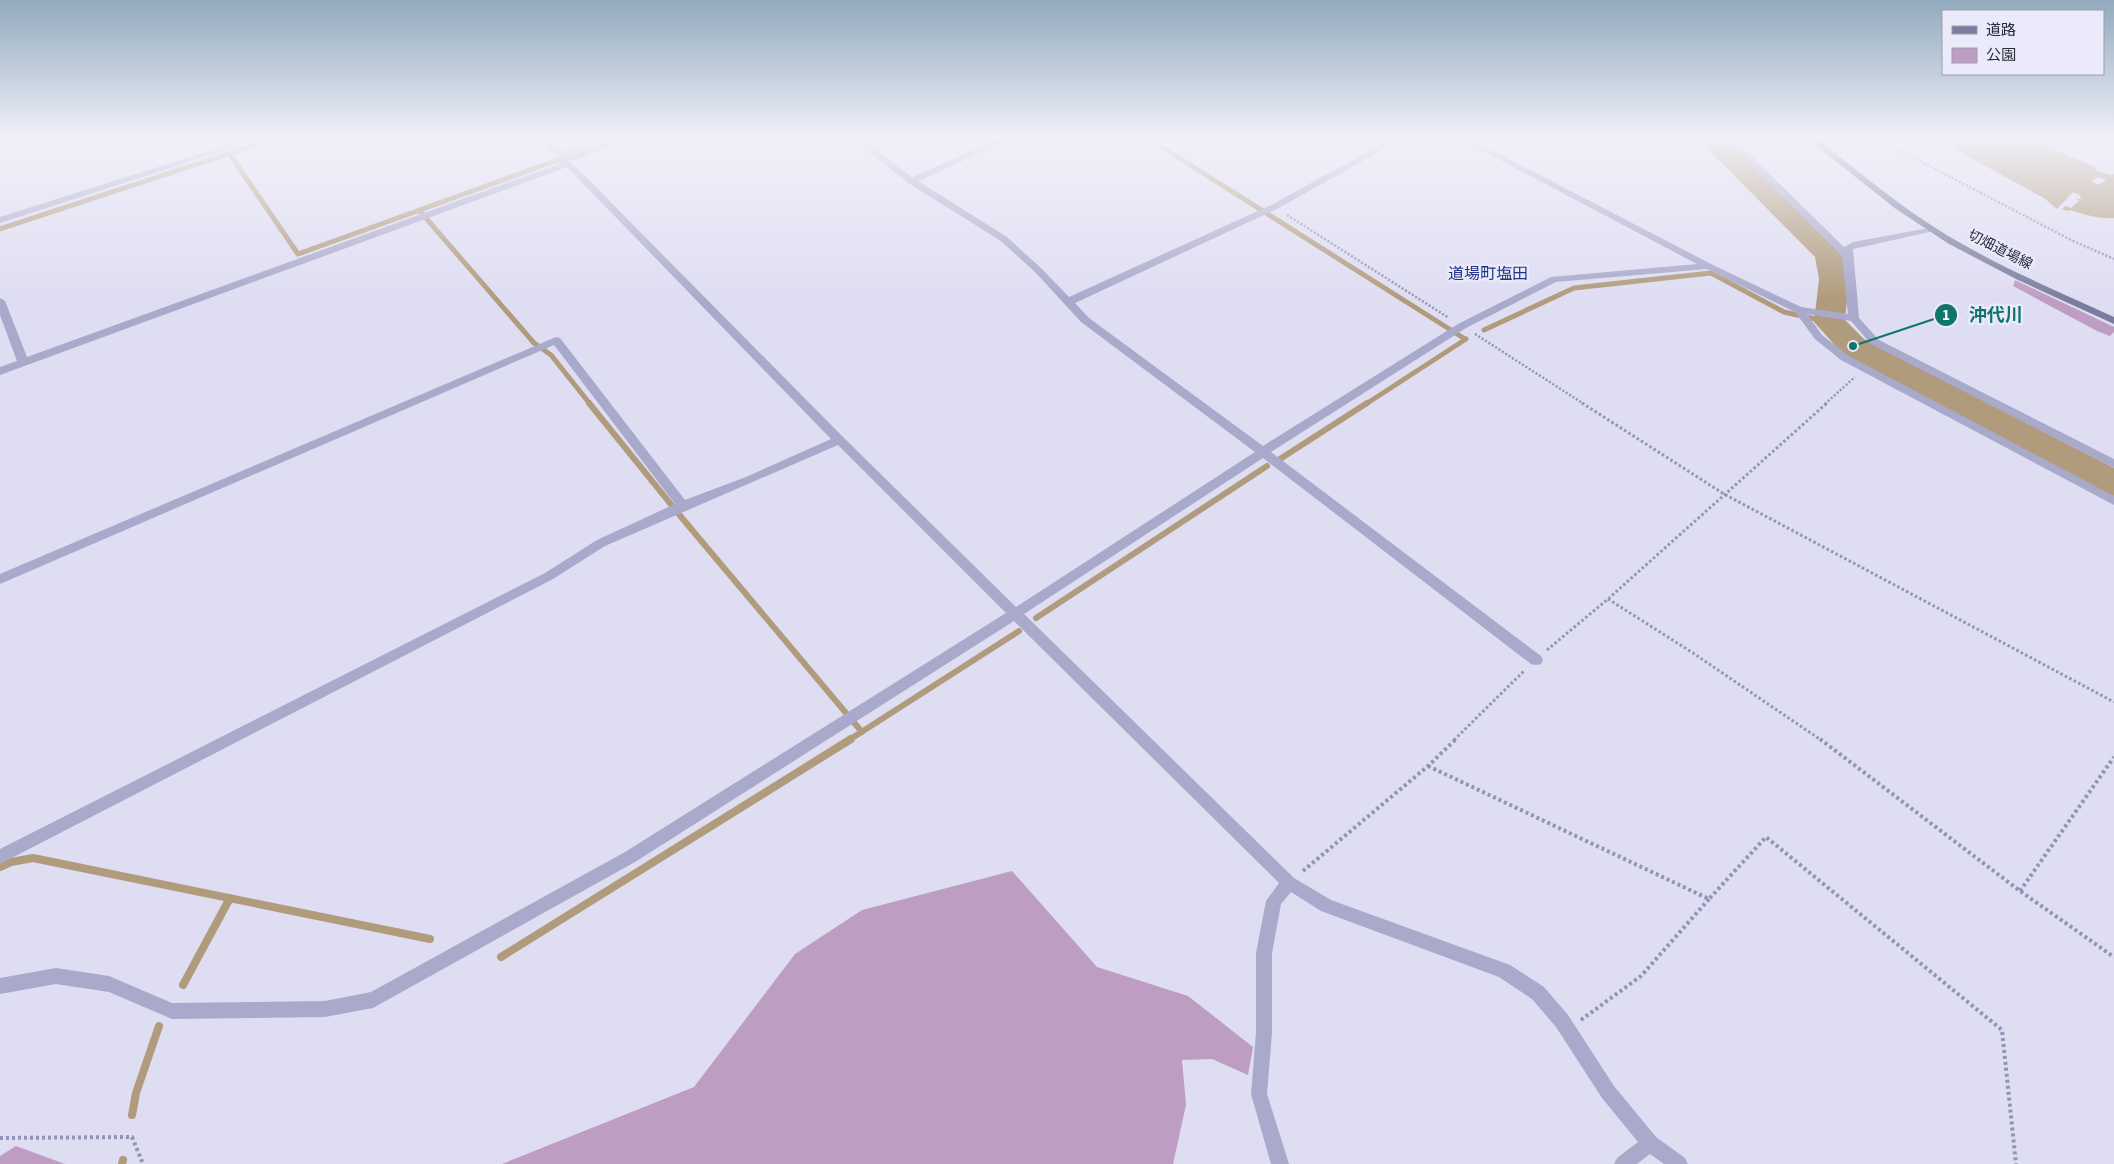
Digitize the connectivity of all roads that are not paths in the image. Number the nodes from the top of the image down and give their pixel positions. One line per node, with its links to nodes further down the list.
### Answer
1 (91, 191): 9 (street)
2 (480, 191): 18 (street)
3 (595, 191): 20 (street)
4 (928, 191): 14 (street)
5 (1303, 191): 14 (street)
6 (1564, 191): 12 (street)
7 (1782, 191): 11 (street)
8 (1879, 191): 10 (main road, 切畑道場線)
9 (0, 220)
10 (1931, 229): 11 (street); 17 (main road, 切畑道場線)
11 (1847, 255): 16 (street)
12 (1708, 266): 15 (street); 21 (street)
13 (0, 301): 18 (street)
14 (1068, 302): 21 (street)
15 (1799, 310): 16 (street); 23 (street)
16 (1854, 318): 22 (street)
17 (2114, 321)
18 (23, 362): 19 (street)
19 (0, 371)
20 (839, 440): 24 (street); 26 (street)
21 (1263, 452): 26 (street); 27 (street)
22 (2114, 464)
23 (2114, 501)
24 (683, 506): 25 (street); 28 (street)
25 (0, 580)
26 (1015, 614): 29 (street); 30 (street)
27 (1536, 660)
28 (0, 856)
29 (1290, 882): 31 (street); 32 (street)
30 (0, 986)
31 (1650, 1143): 33 (street); 34 (street)
32 (1280, 1164)
33 (1623, 1164)
34 (1678, 1164)

